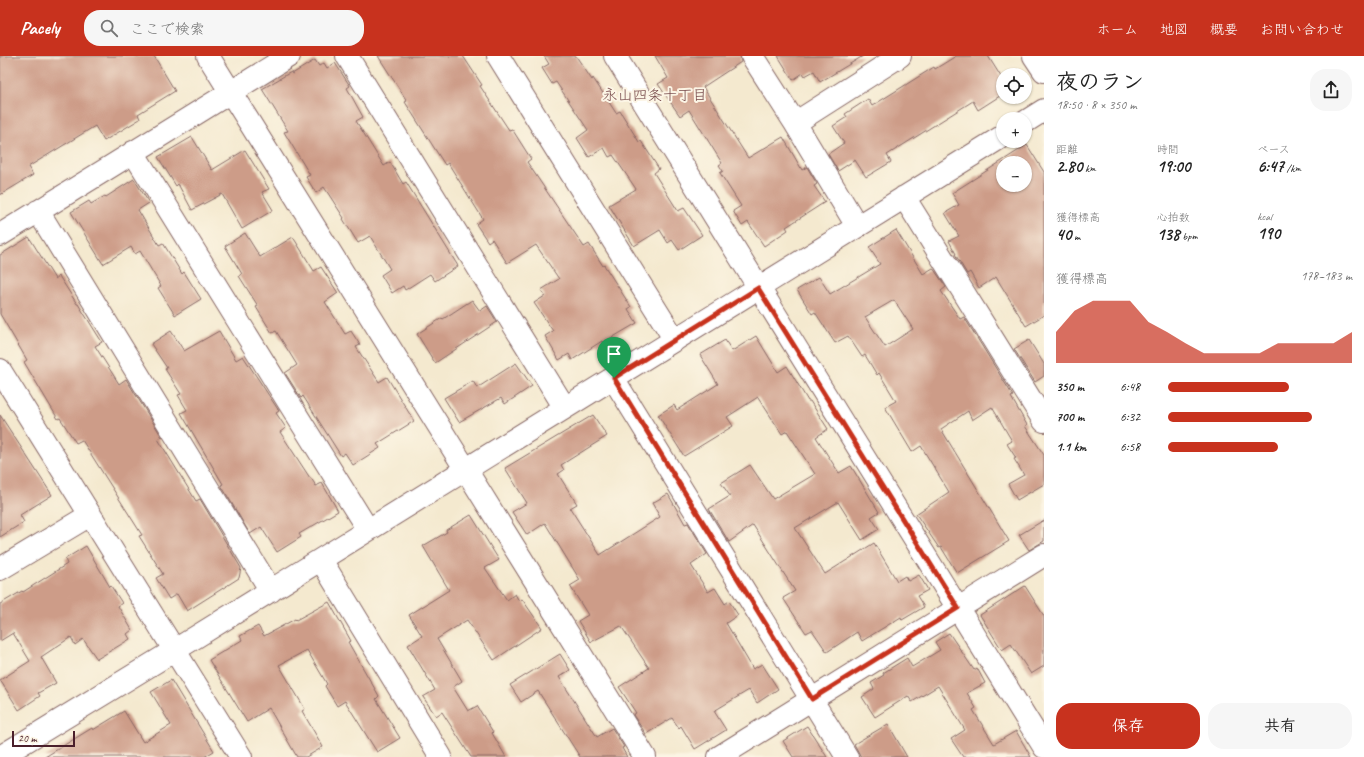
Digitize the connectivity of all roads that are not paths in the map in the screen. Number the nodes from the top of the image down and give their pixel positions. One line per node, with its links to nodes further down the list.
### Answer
1 (208, 56): 10 (street)
2 (289, 56): 10 (street)
3 (346, 56): 25 (street)
4 (498, 56): 21 (street)
5 (615, 56): 20 (street)
6 (752, 56): 13 (street)
7 (900, 56): 13 (street)
8 (1034, 56): 9 (street)
9 (1044, 71)
10 (231, 92): 15 (street); 27 (street)
11 (1044, 110): 12 (street)
12 (1032, 118)
13 (795, 123): 18 (street)
14 (996, 140): 16 (street)
15 (133, 152): 17 (street); 29 (street)
16 (904, 197): 18 (street); 26 (street)
17 (38, 211): 19 (street); 33 (street)
18 (857, 226): 20 (street)
19 (0, 235)
20 (758, 288): 21 (street); 34 (street)
21 (675, 340): 23 (street)
22 (0, 370): 24 (street)
23 (614, 378): 25 (street); 36 (street)
24 (8, 398): 28 (street)
25 (565, 408): 27 (street)
26 (1044, 421)
27 (466, 469): 29 (street); 42 (street)
28 (90, 515): 32 (street); 35 (street)
29 (368, 530): 31 (street)
30 (1044, 555): 34 (street)
31 (321, 560): 33 (street); 41 (street)
32 (0, 569)
33 (271, 591): 35 (street)
34 (958, 608): 36 (street); 37 (street)
35 (175, 650): 38 (street); 40 (street)
36 (812, 699): 43 (street); 44 (street)
37 (1044, 747)
38 (30, 749): 39 (street)
39 (0, 757)
40 (240, 757)
41 (441, 757)
42 (646, 757)
43 (719, 757)
44 (847, 757)

